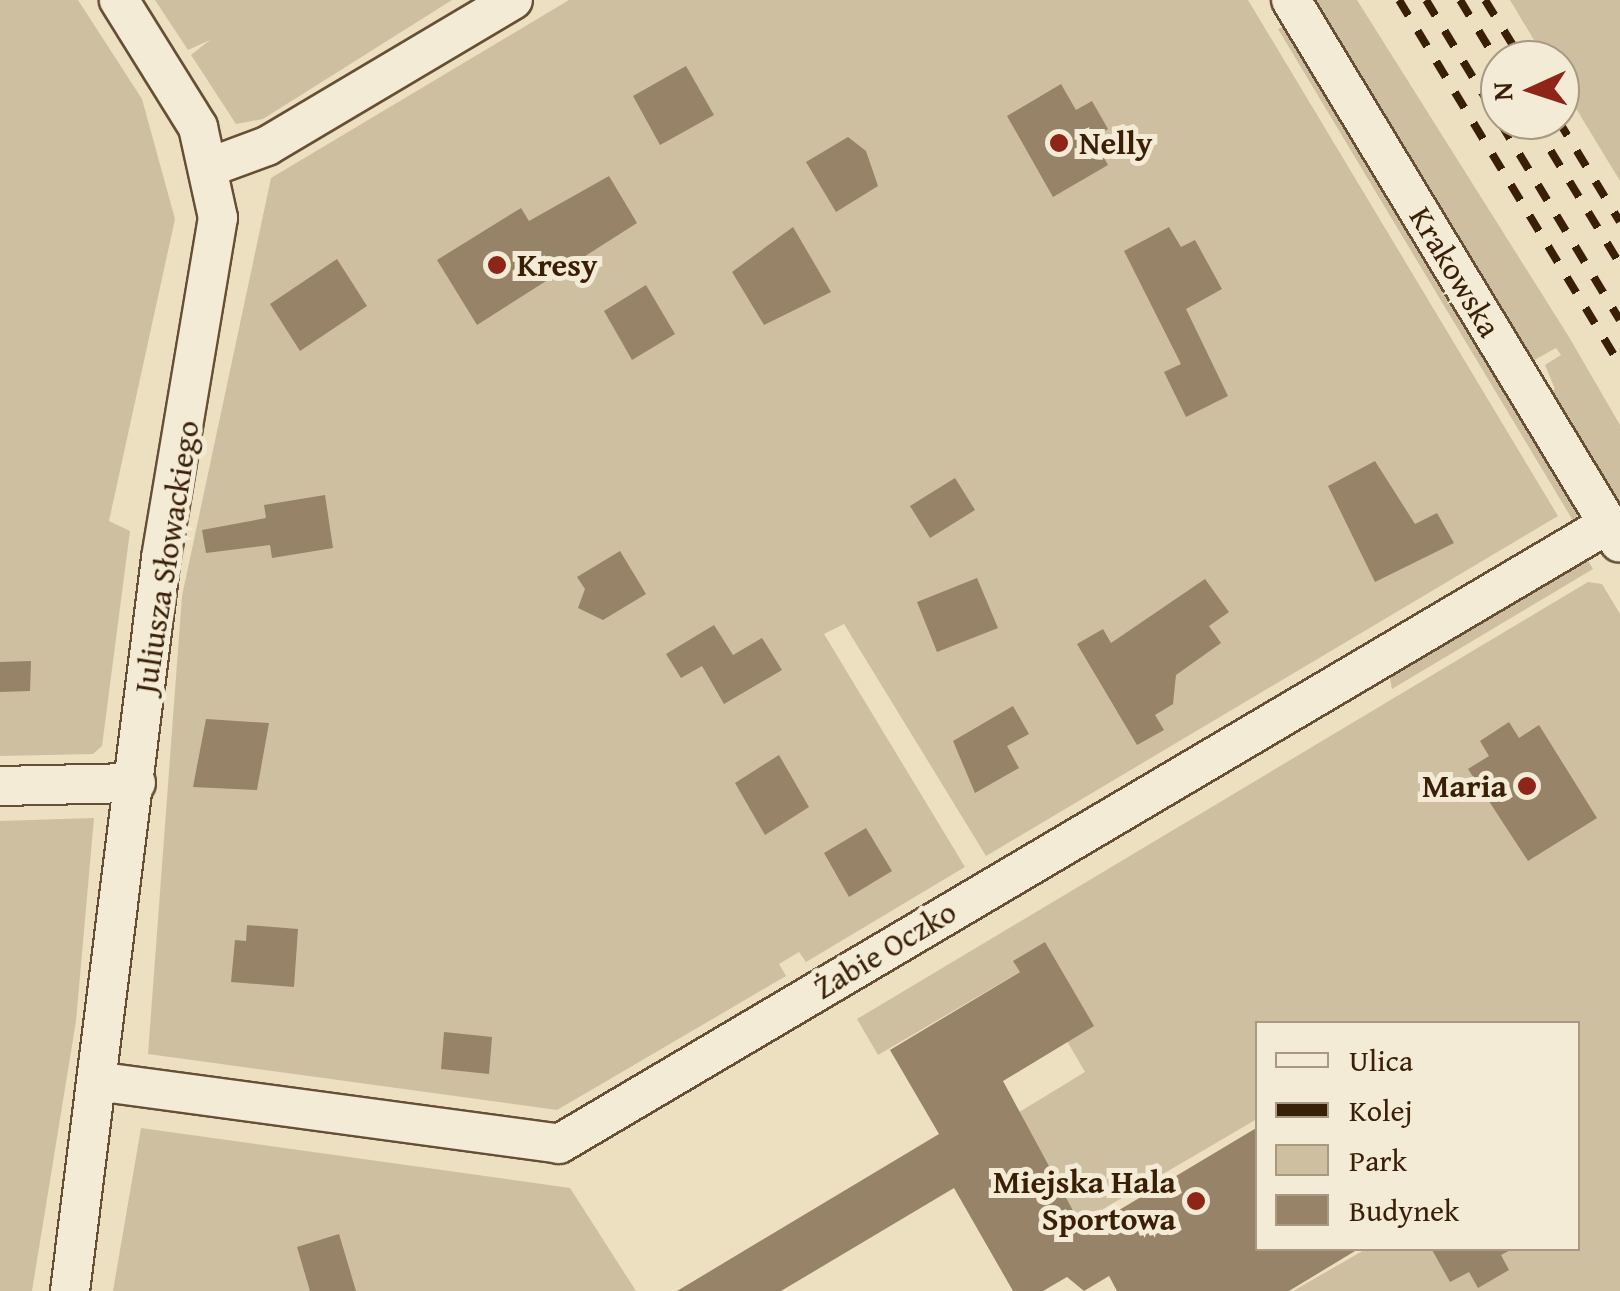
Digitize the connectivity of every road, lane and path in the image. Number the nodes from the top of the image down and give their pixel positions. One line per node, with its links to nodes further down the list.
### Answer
1 (119, 0): 4 (street)
2 (513, 0): 4 (street)
3 (1291, 0): 5 (street, Krakowska)
4 (213, 166): 6 (street, Juliusza Słowackiego)
5 (1614, 534): 8 (street, Żabie Oczko)
6 (136, 783): 7 (street); 8 (street, Juliusza Słowackiego)
7 (0, 786)
8 (103, 1082): 9 (street, Juliusza Słowackiego)
9 (70, 1291)

